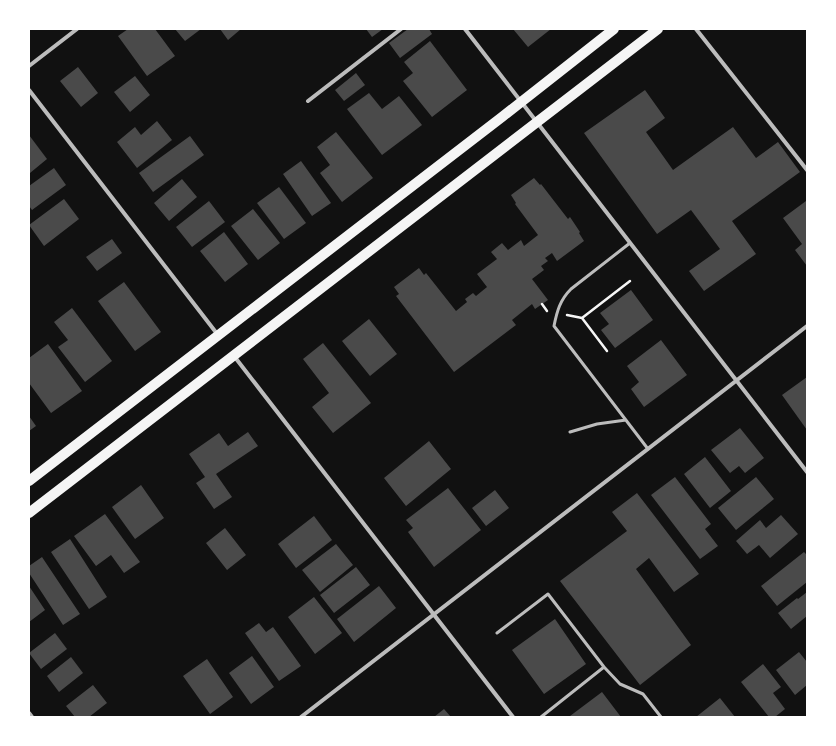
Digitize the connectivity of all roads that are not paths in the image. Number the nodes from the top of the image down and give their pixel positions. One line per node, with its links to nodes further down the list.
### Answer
1 (77, 29): 7 (street)
2 (401, 29): 9 (street)
3 (465, 29): 10 (street)
4 (614, 29): 10 (main road)
5 (658, 29): 11 (main road)
6 (696, 29): 12 (street)
7 (29, 66)
8 (29, 90): 15 (street)
9 (308, 101)
10 (521, 102): 11 (street); 15 (main road)
11 (536, 121): 13 (street); 16 (main road)
12 (807, 170)
13 (630, 243): 17 (street); 18 (lane)
14 (807, 326): 17 (street)
15 (218, 335): 22 (main road)
16 (234, 355): 23 (main road); 24 (street)
17 (736, 380): 20 (street); 21 (street)
18 (626, 420): 19 (lane); 20 (lane)
19 (570, 432)
20 (648, 449): 24 (street)
21 (807, 472)
22 (29, 481)
23 (29, 513)
24 (434, 614): 29 (street); 30 (street)
25 (497, 633): 26 (lane)
26 (604, 667): 31 (lane); 32 (lane)
27 (29, 713): 28 (street)
28 (32, 717)
29 (301, 717)
30 (513, 717)
31 (541, 717)
32 (661, 717)

